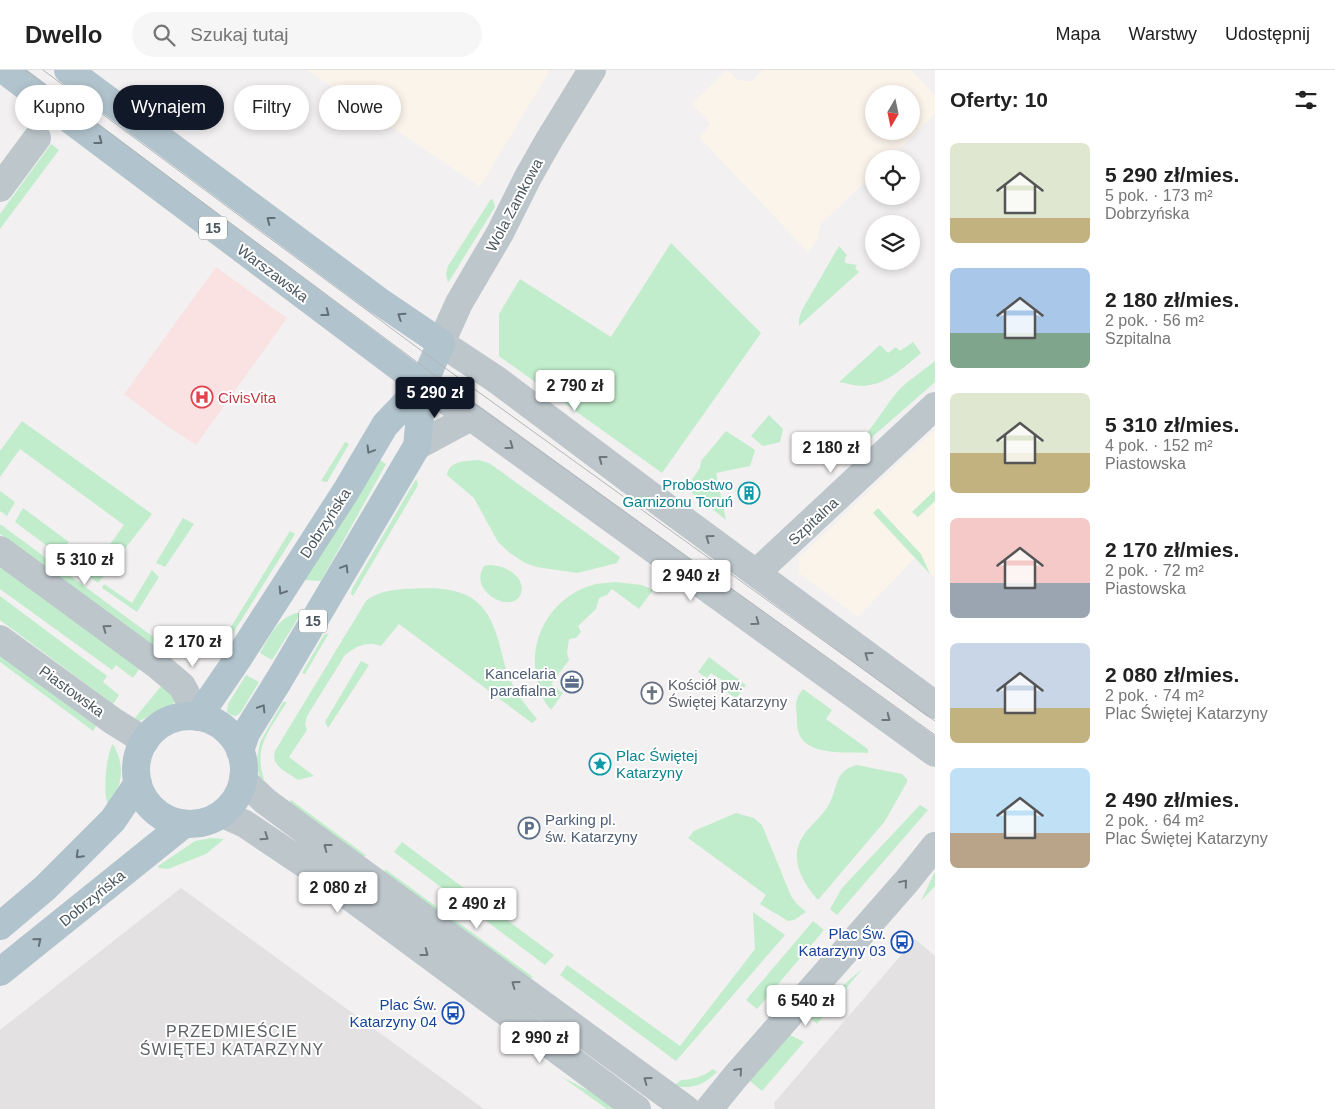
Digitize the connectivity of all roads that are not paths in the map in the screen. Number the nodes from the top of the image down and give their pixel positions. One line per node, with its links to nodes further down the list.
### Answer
1 (4, 70): 7 (main road, Warszawska / 15, one-way to 7)
2 (68, 70): 6 (main road, one-way to 2)
3 (592, 70): 6 (street, Wola Zamkowa)
4 (37, 138): 5 (street)
5 (0, 188)
6 (441, 343): 7 (main road, 15); 12 (street, one-way to 6)
7 (423, 385): 9 (street); 10 (main road, 15); 15 (main road, Dobrzyńska / 15, one-way to 15)
8 (935, 406): 12 (street, Szpitalna)
9 (471, 417): 10 (street); 18 (street, one-way to 18)
10 (417, 446): 17 (main road, 15, one-way to 10)
11 (0, 550): 15 (street, one-way to 11)
12 (756, 573): 14 (street, one-way to 12)
13 (0, 639): 16 (street, Piastowska)
14 (935, 705)
15 (198, 717): 16 (main road, 15); 17 (main road, 15)
16 (145, 741): 20 (main road, 15)
17 (240, 751): 19 (main road, 15)
18 (935, 753)
19 (243, 780): 21 (main road, 15); 27 (street, one-way to 19)
20 (138, 784): 22 (main road, 15); 24 (main road, one-way to 24)
21 (223, 814): 22 (main road, 15); 26 (street, one-way to 26)
22 (184, 824): 25 (main road, Dobrzyńska, one-way to 22)
23 (935, 846): 28 (street, one-way to 23)
24 (0, 926)
25 (0, 972)
26 (637, 1109)
27 (686, 1109)
28 (708, 1109)

